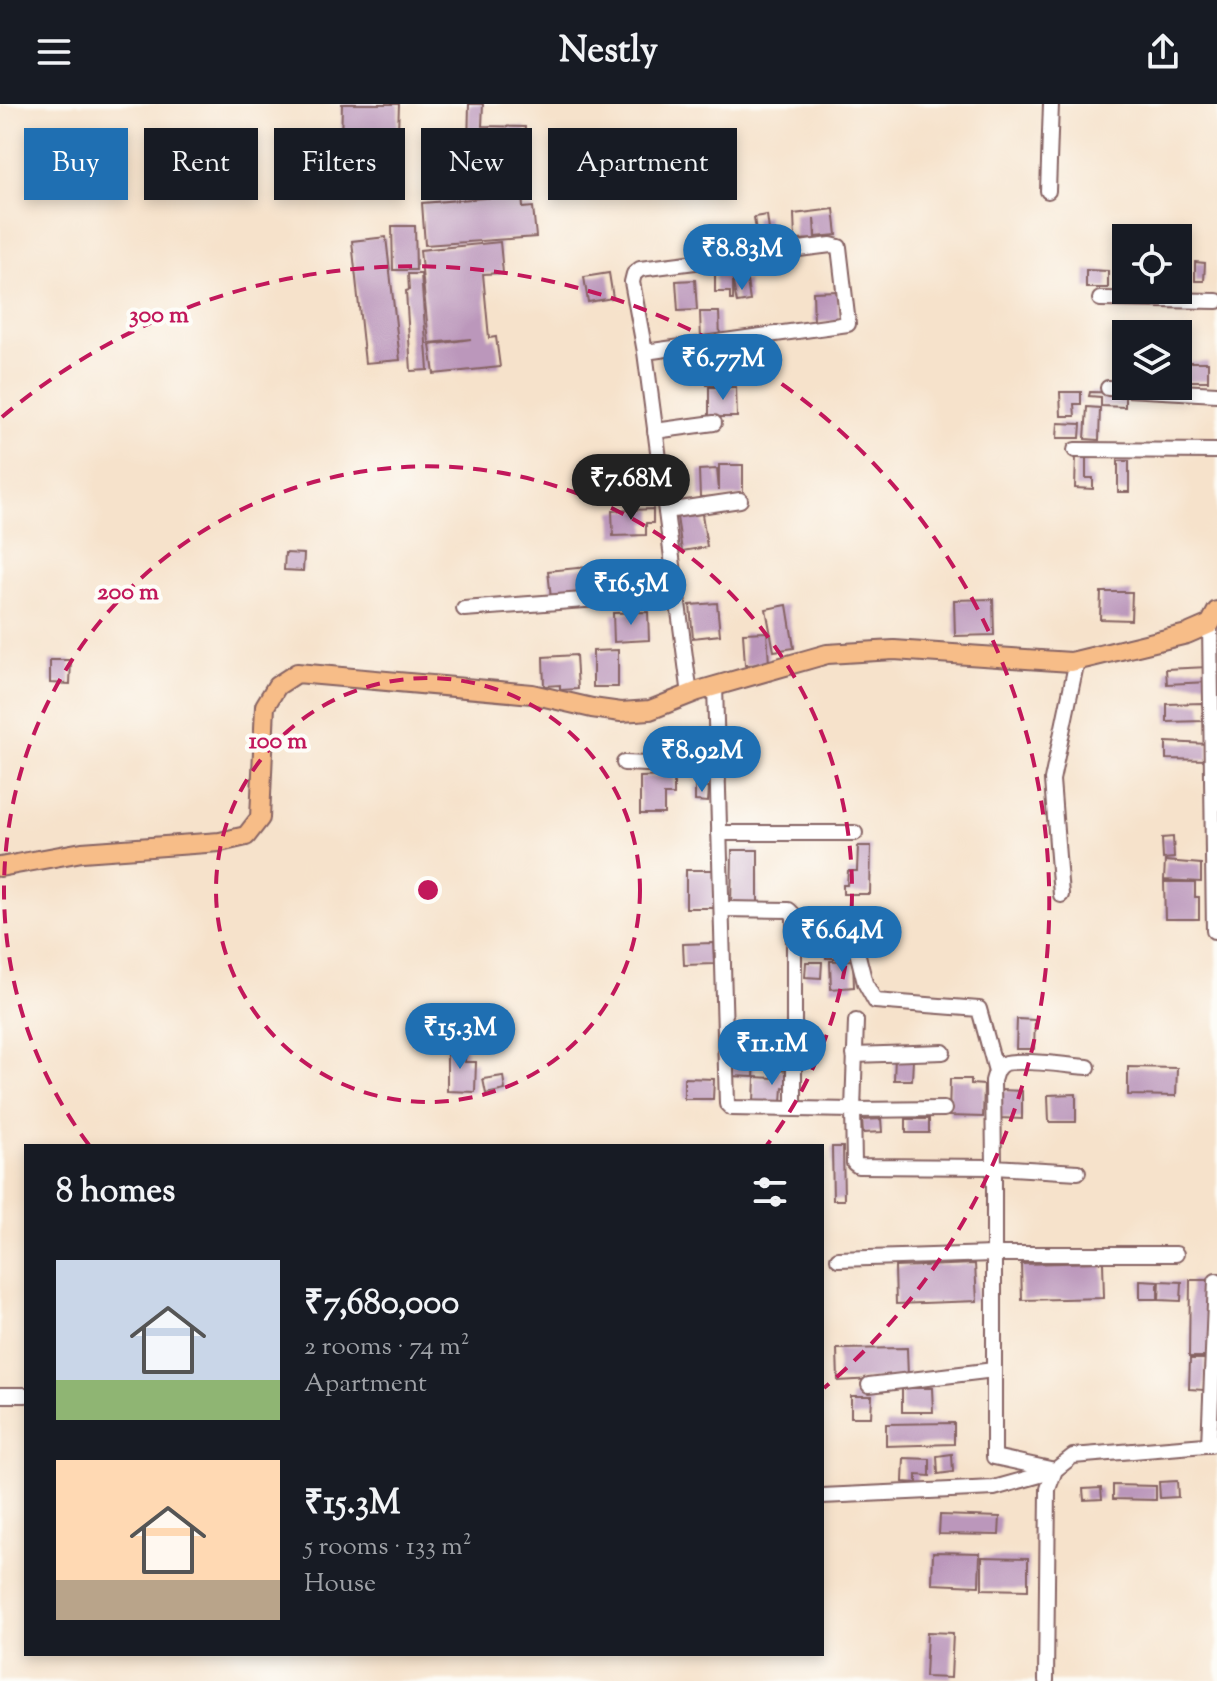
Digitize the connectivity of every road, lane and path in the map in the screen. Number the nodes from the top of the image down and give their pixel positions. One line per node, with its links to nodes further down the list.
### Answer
1 (1051, 104): 2 (street)
2 (1048, 191)
3 (1100, 299): 4 (street)
4 (1217, 301)
5 (645, 352): 5 (street); 9 (street)
6 (1108, 388): 7 (street)
7 (1217, 394)
8 (714, 423): 9 (street)
9 (655, 431): 13 (street)
10 (1075, 450): 11 (street)
11 (1217, 451)
12 (740, 500): 13 (street)
13 (666, 511): 14 (street)
14 (677, 593): 15 (street); 19 (street)
15 (464, 609)
16 (1213, 618): 17 (main road); 22 (street)
17 (1077, 660): 18 (main road); 26 (street)
18 (715, 686): 19 (main road); 21 (street)
19 (690, 695): 25 (main road)
20 (624, 763): 21 (street)
21 (717, 767): 23 (street)
22 (1215, 794): 29 (street)
23 (719, 833): 24 (street); 27 (street)
24 (855, 833)
25 (0, 867)
26 (1061, 895)
27 (722, 909): 35 (street); 35 (street)
28 (848, 916): 34 (street)
29 (1214, 931)
30 (856, 1021): 32 (street)
31 (943, 1052): 32 (street)
32 (854, 1055): 37 (street)
33 (1088, 1067): 34 (street)
34 (996, 1071): 38 (street)
35 (794, 1109): 37 (street)
36 (944, 1109): 37 (street)
37 (853, 1110): 38 (street)
38 (994, 1167): 39 (street); 40 (street)
39 (1078, 1172)
40 (993, 1254): 41 (street); 42 (street); 44 (street)
41 (1176, 1254)
42 (838, 1259)
43 (1216, 1281): 48 (street)
44 (994, 1370): 45 (street); 49 (street)
45 (869, 1385)
46 (0, 1395): 47 (street)
47 (24, 1395)
48 (1213, 1445): 49 (street)
49 (1055, 1470): 50 (street); 51 (street)
50 (824, 1496)
51 (1046, 1681)

